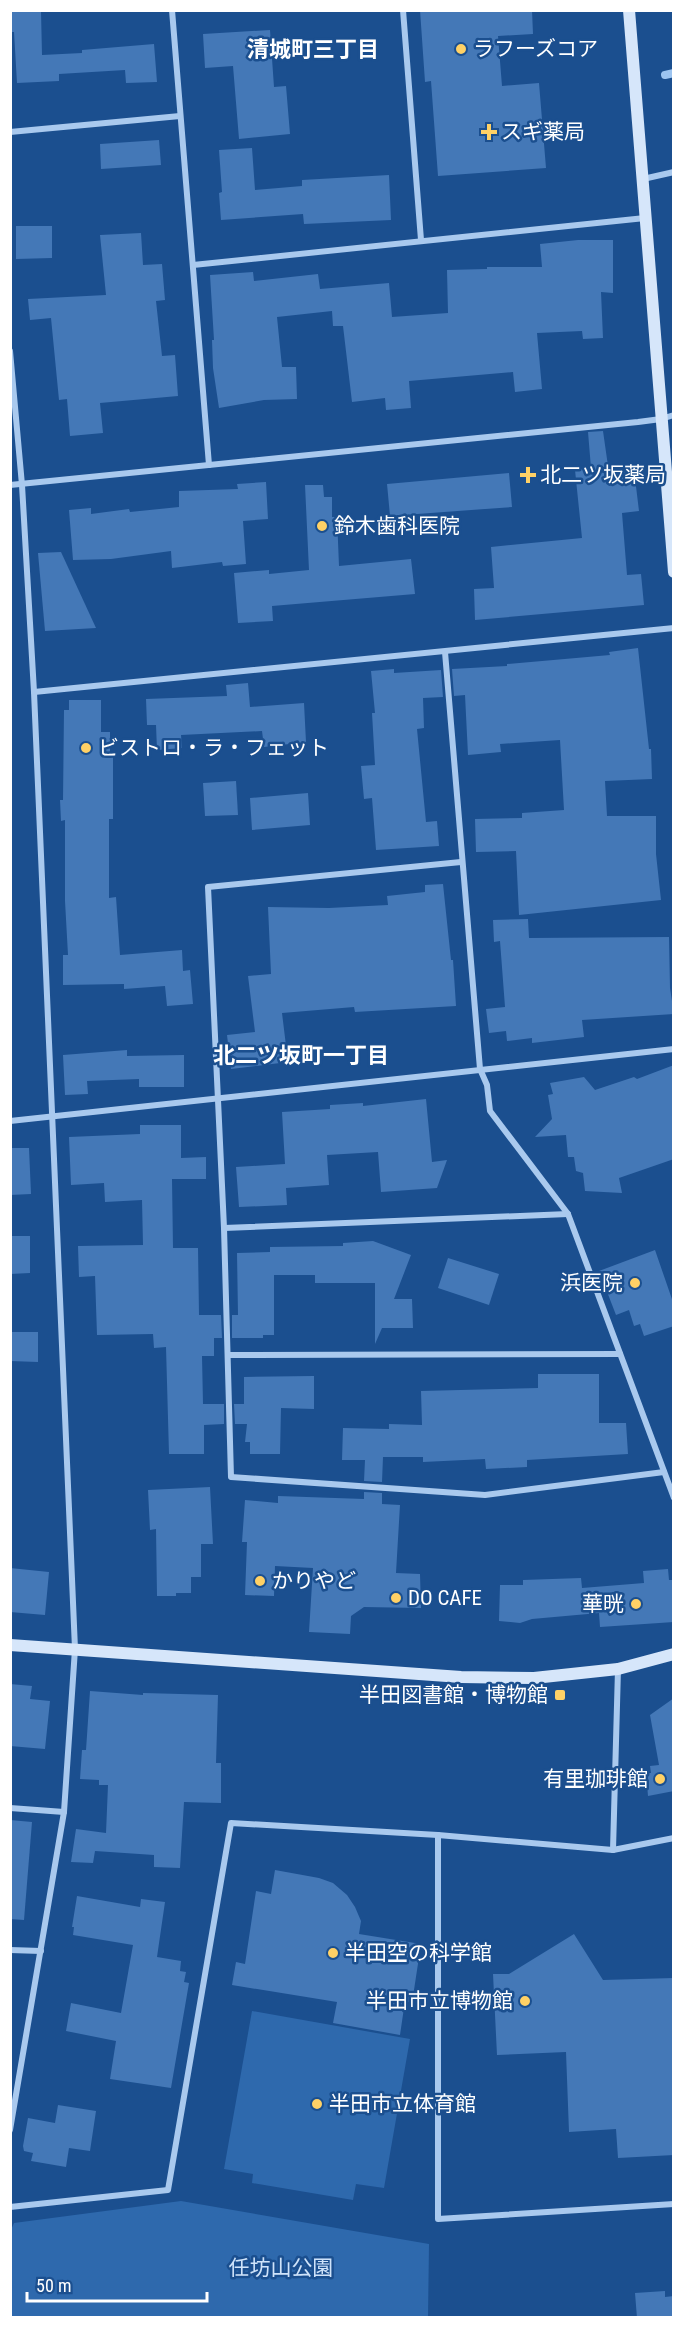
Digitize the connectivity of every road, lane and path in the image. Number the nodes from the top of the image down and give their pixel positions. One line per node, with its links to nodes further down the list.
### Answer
1 (172, 10): 4 (street)
2 (403, 10): 9 (street)
3 (629, 10): 7 (street)
4 (180, 116): 5 (street); 10 (street)
5 (10, 132)
6 (674, 172): 7 (street)
7 (643, 179): 8 (street)
8 (645, 218): 9 (street); 13 (street)
9 (422, 240): 10 (street)
10 (193, 265): 14 (street)
11 (10, 351): 16 (street)
12 (674, 415): 13 (street)
13 (661, 419): 14 (street); 17 (street)
14 (209, 465): 16 (street)
15 (10, 485): 16 (street)
16 (22, 485): 20 (street)
17 (674, 572)
18 (674, 628): 19 (street)
19 (445, 652): 20 (street); 21 (street)
20 (34, 692): 25 (street)
21 (462, 862): 23 (street); 24 (street)
22 (674, 1049): 23 (street)
23 (480, 1069): 24 (street); 27 (street)
24 (218, 1099): 25 (street); 28 (street)
25 (54, 1117): 26 (street); 34 (street)
26 (10, 1121)
27 (568, 1214): 28 (street); 29 (street)
28 (224, 1228): 30 (street)
29 (620, 1354): 30 (street); 31 (street)
30 (229, 1355): 31 (street)
31 (664, 1472): 32 (street)
32 (674, 1497)
33 (10, 1645): 34 (street)
34 (75, 1649): 36 (street); 38 (street)
35 (674, 1654): 36 (street)
36 (618, 1669): 41 (street)
37 (10, 1808): 38 (street)
38 (64, 1812): 43 (street)
39 (438, 1835): 41 (street); 46 (street); 47 (street)
40 (674, 1838): 41 (street)
41 (612, 1850)
42 (10, 1950): 43 (street)
43 (41, 1951): 44 (street)
44 (14, 2092): 45 (street)
45 (10, 2130)
46 (674, 2204)
47 (10, 2207)

